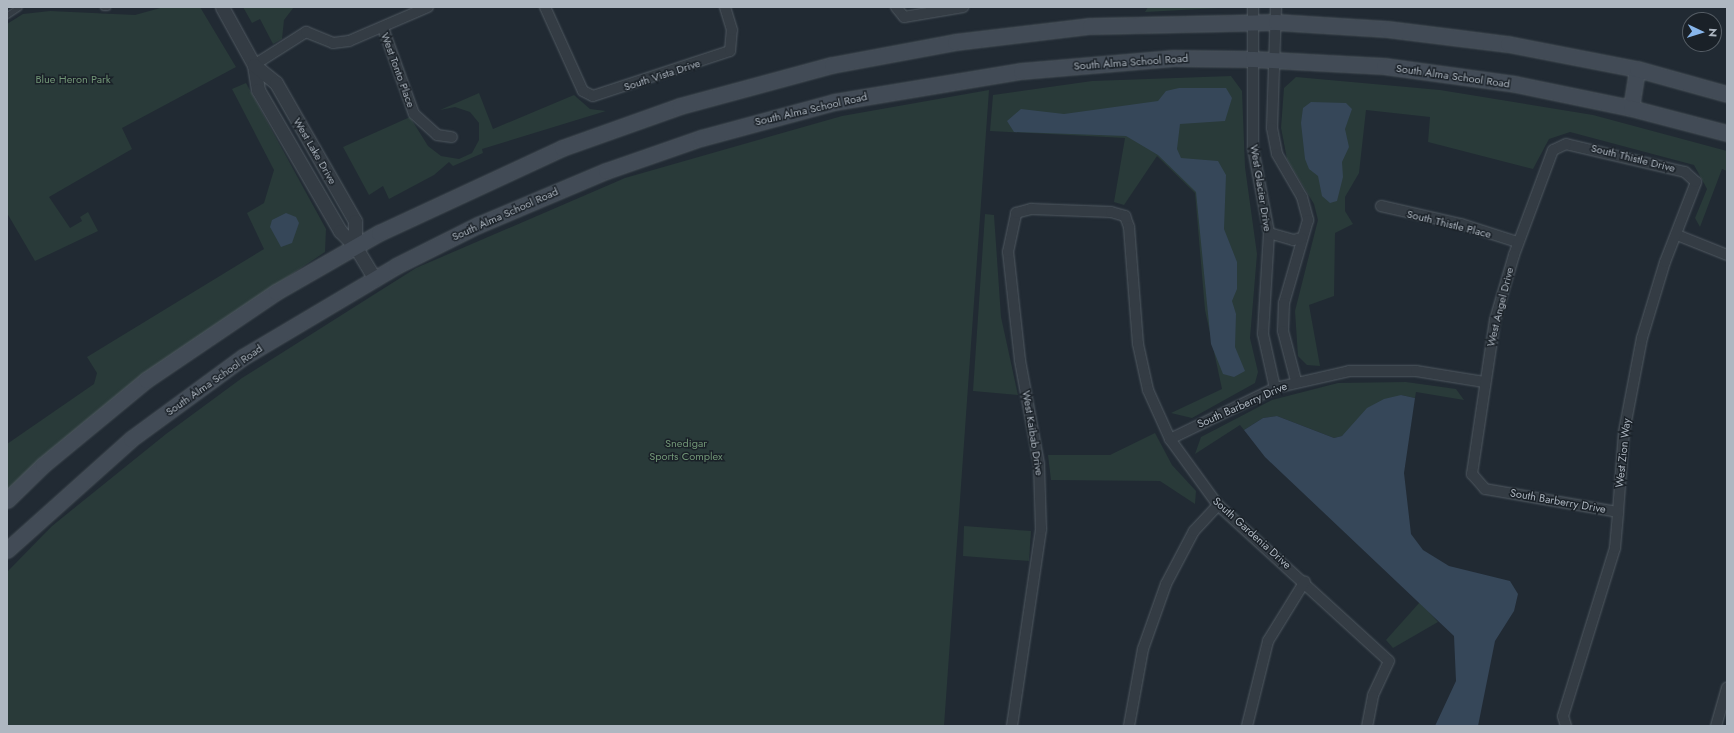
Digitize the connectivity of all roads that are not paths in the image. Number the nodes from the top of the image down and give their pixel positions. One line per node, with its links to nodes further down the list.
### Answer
1 (19, 7): 12 (lane)
2 (103, 7): 3 (lane)
3 (108, 7)
4 (222, 7): 16 (street, West Lake Drive)
5 (428, 7): 13 (street)
6 (545, 7): 7 (street, South Vista Drive)
7 (725, 7)
8 (896, 7): 9 (street)
9 (963, 7)
10 (1253, 14): 11 (main road); 14 (street, West Glacier Drive); 30 (main road)
11 (1276, 14): 15 (street, West Glacier Drive); 17 (main road)
12 (7, 15)
13 (383, 28): 16 (street); 21 (street, West Tonto Place)
14 (1253, 58): 15 (main road, South Alma School Road); 26 (street, West Glacier Drive); 32 (main road, South Alma School Road)
15 (1274, 60): 19 (main road, South Alma School Road); 28 (street, West Glacier Drive)
16 (254, 65): 30 (street, West Lake Drive); 30 (street, West Lake Drive)
17 (1637, 69): 18 (main road); 19 (main road)
18 (1727, 94)
19 (1630, 108): 20 (main road, South Alma School Road)
20 (1727, 133)
21 (452, 137)
22 (1566, 144): 23 (street, South Thistle Drive); 29 (street, West Angel Drive)
23 (1696, 182): 27 (street, West Zion Way)
24 (1381, 206): 29 (street, South Thistle Place)
25 (1016, 213): 36 (street, South Gardenia Drive); 44 (street, West Kaibab Drive)
26 (1269, 233): 28 (street); 35 (street, West Glacier Drive)
27 (1677, 234): 31 (street); 40 (street, West Zion Way)
28 (1302, 238): 33 (street, West Glacier Drive)
29 (1517, 242): 34 (street, West Angel Drive)
30 (355, 246): 32 (street, West Lake Drive); 38 (main road)
31 (1727, 255)
32 (375, 279): 41 (main road, South Alma School Road)
33 (1296, 381): 34 (street, South Barberry Drive); 35 (street, South Barberry Drive)
34 (1484, 382): 37 (street, West Angel Drive)
35 (1275, 388): 36 (street, South Barberry Drive)
36 (1170, 439): 39 (street, South Gardenia Drive)
37 (1477, 482): 40 (street, South Barberry Drive)
38 (7, 500)
39 (1218, 505): 42 (street, South Gardenia Drive); 45 (street)
40 (1618, 512): 48 (street, West Zion Way)
41 (7, 550)
42 (1305, 582): 46 (street); 47 (street, South Gardenia Drive)
43 (1727, 688): 49 (street)
44 (1012, 726)
45 (1129, 726)
46 (1247, 726)
47 (1367, 726)
48 (1566, 726)
49 (1716, 726)

